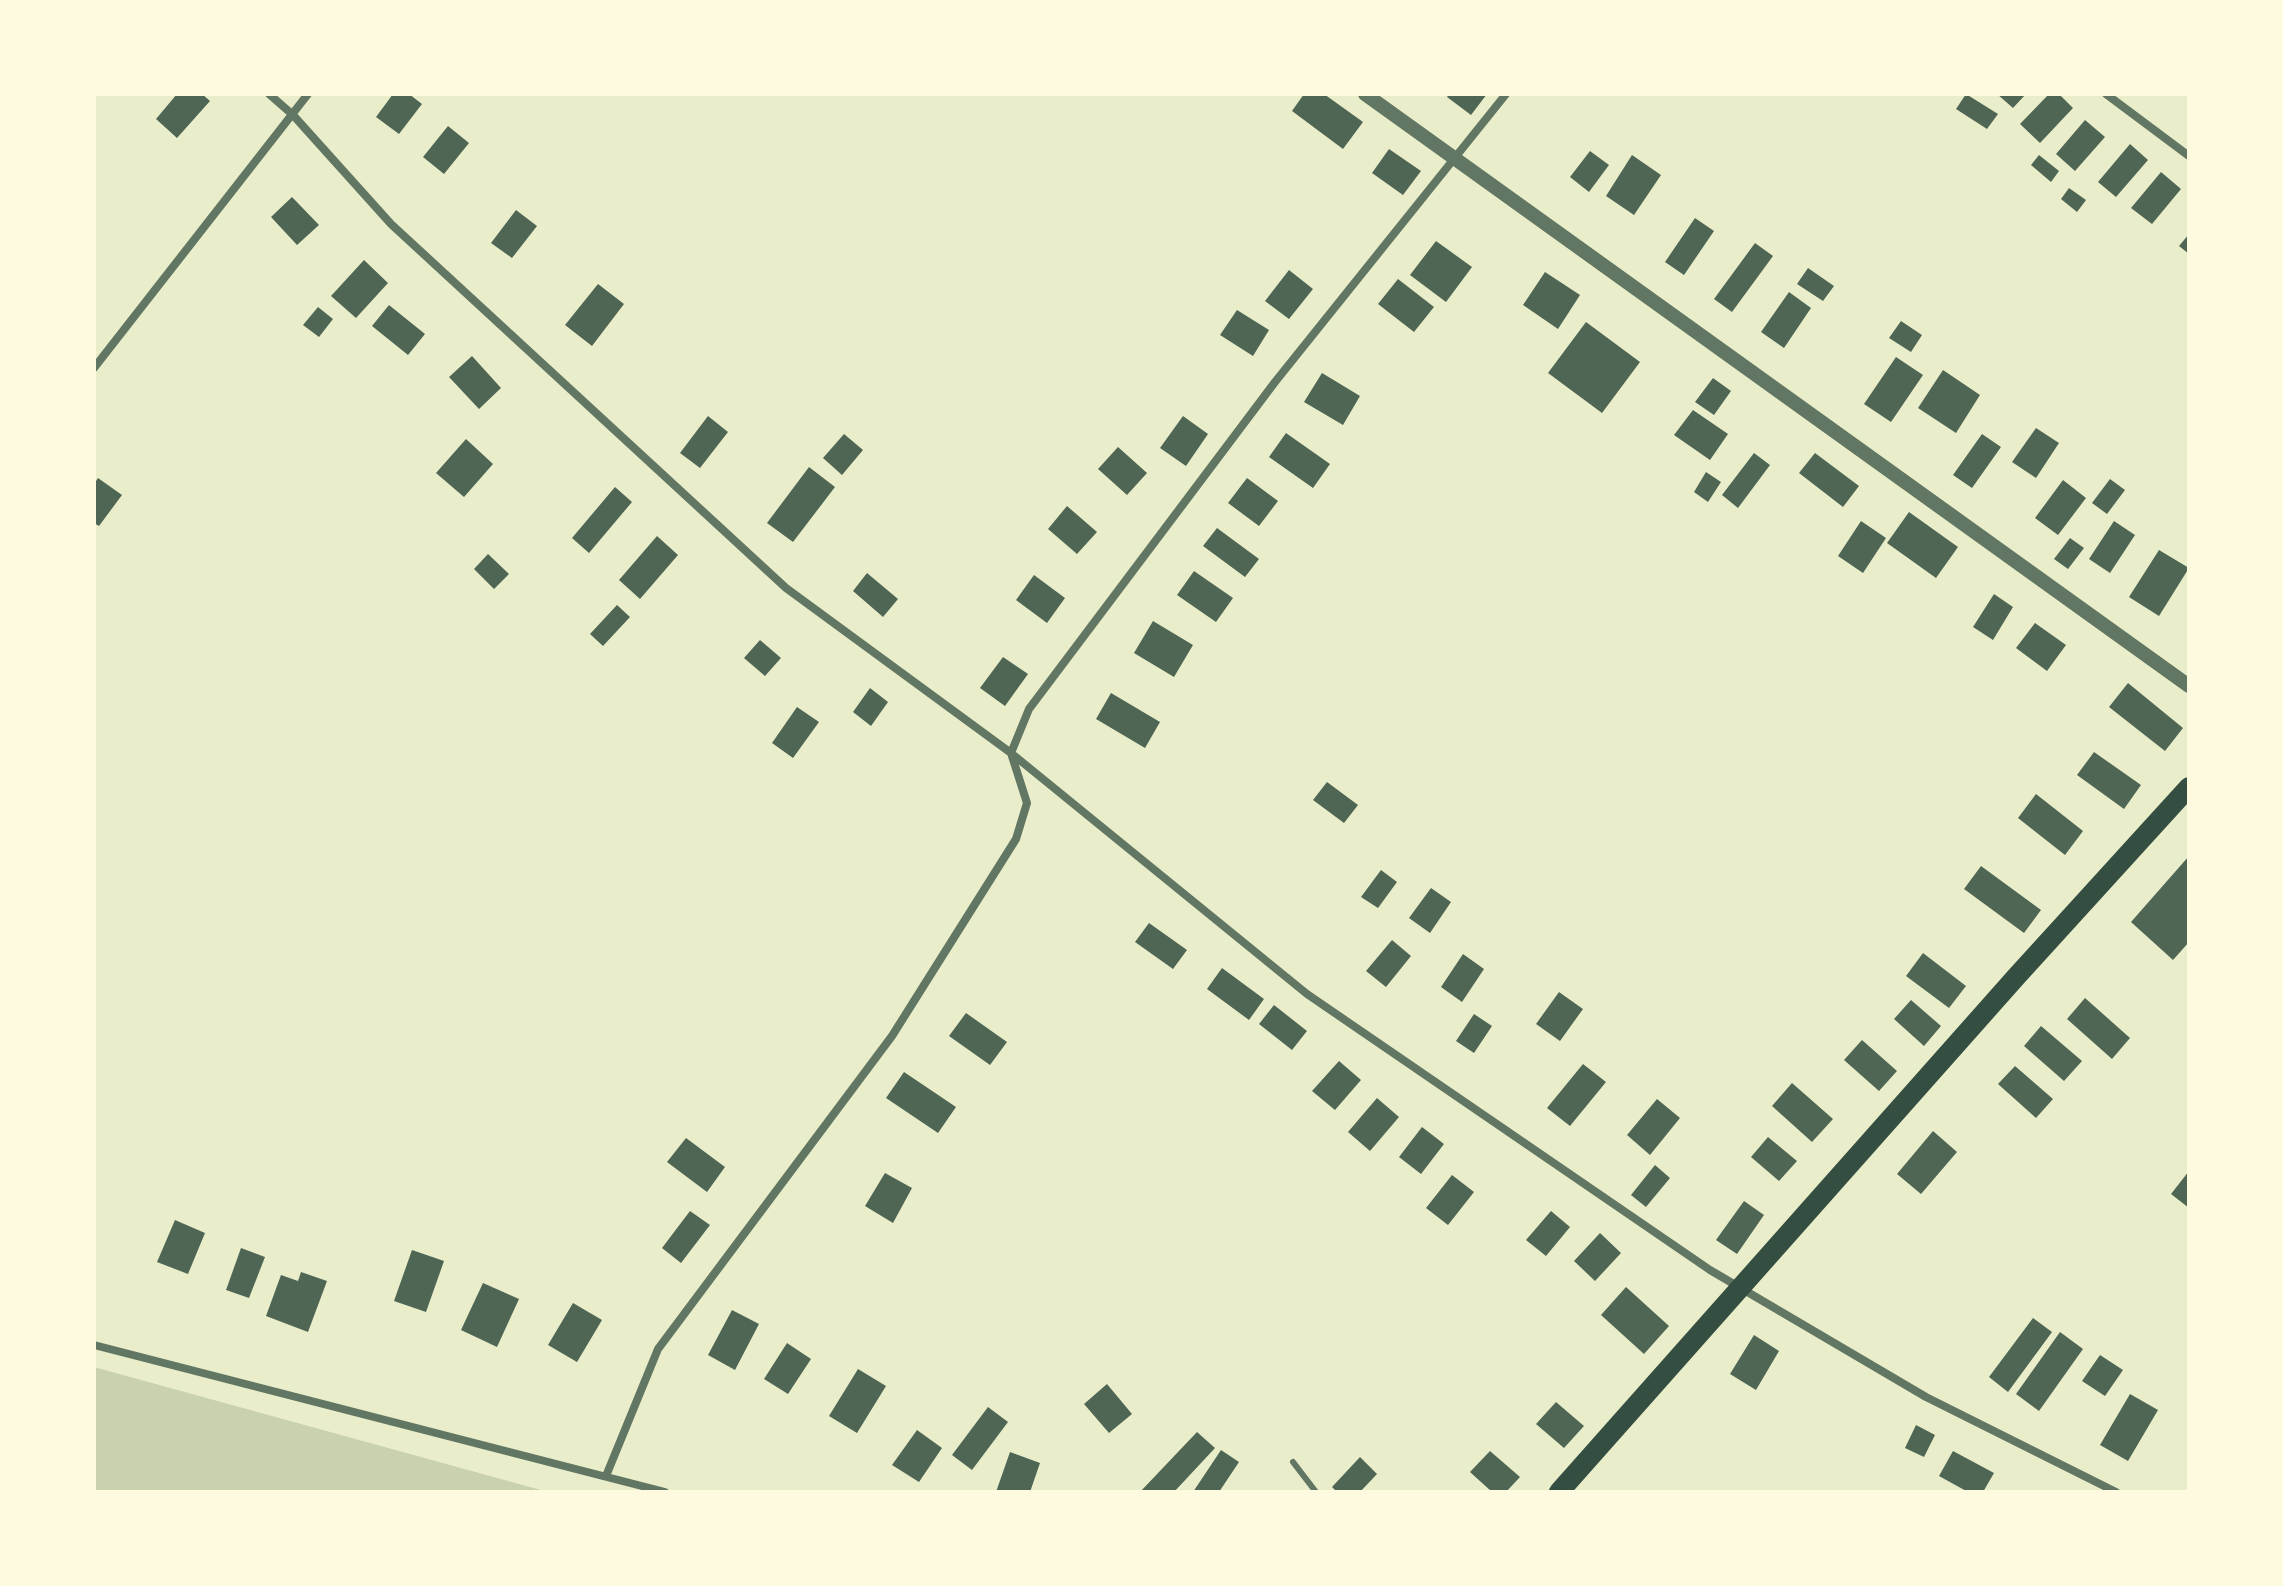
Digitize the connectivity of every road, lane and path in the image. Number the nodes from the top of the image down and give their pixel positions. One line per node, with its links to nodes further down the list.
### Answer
1 (269, 94): 6 (street)
2 (308, 94): 6 (street)
3 (1365, 94): 8 (street)
4 (1506, 94): 8 (street)
5 (2106, 94): 7 (street)
6 (293, 115): 9 (street); 11 (street)
7 (2189, 156)
8 (1456, 158): 10 (street); 11 (street)
9 (94, 368)
10 (2189, 686)
11 (1011, 753): 13 (street); 16 (street)
12 (2189, 787): 13 (main road)
13 (1740, 1287): 19 (main road); 20 (street)
14 (94, 1345): 16 (street)
15 (1293, 1462): 18 (lane)
16 (606, 1476): 17 (street)
17 (665, 1492)
18 (1316, 1492)
19 (1559, 1492)
20 (2116, 1492)

